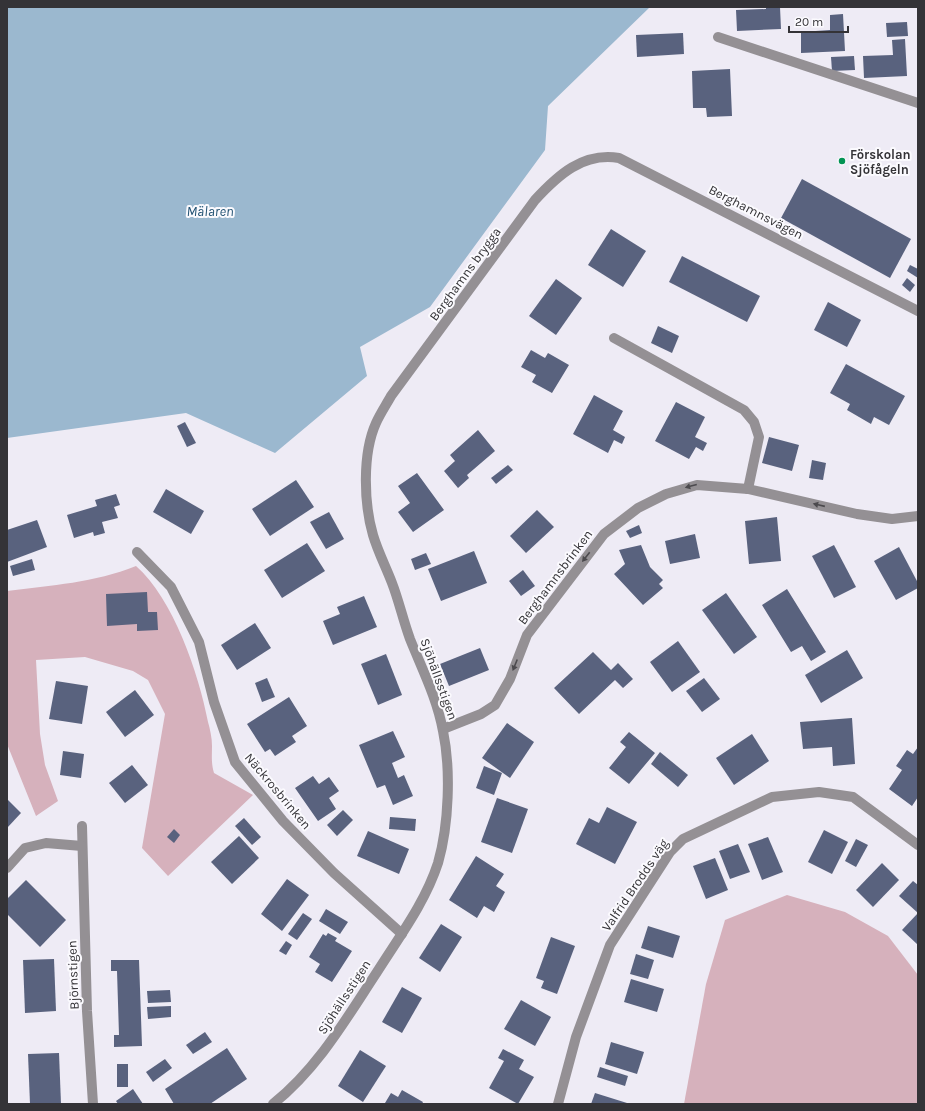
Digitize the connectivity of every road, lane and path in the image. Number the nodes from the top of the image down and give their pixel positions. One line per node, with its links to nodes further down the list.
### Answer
1 (718, 37): 2 (street)
2 (918, 103)
3 (578, 162): 4 (street, Berghamnsvägen); 6 (street, Berghamns brygga)
4 (918, 311)
5 (614, 338): 7 (street)
6 (383, 410): 10 (street, Sjöhällsstigen)
7 (748, 489): 8 (street, Berghamnsbrinken, one-way to 7); 10 (street, Berghamnsbrinken, one-way to 10)
8 (918, 516)
9 (137, 552): 15 (street, Näckrosbrinken)
10 (443, 729): 15 (street, Sjöhällsstigen)
11 (82, 826): 13 (street, Björnstigen)
12 (918, 845): 18 (street, Valfrid Brodds väg)
13 (82, 846): 14 (street); 16 (street, Björnstigen)
14 (7, 868)
15 (402, 934): 17 (street, Sjöhällsstigen)
16 (93, 1104)
17 (273, 1104)
18 (558, 1104)

